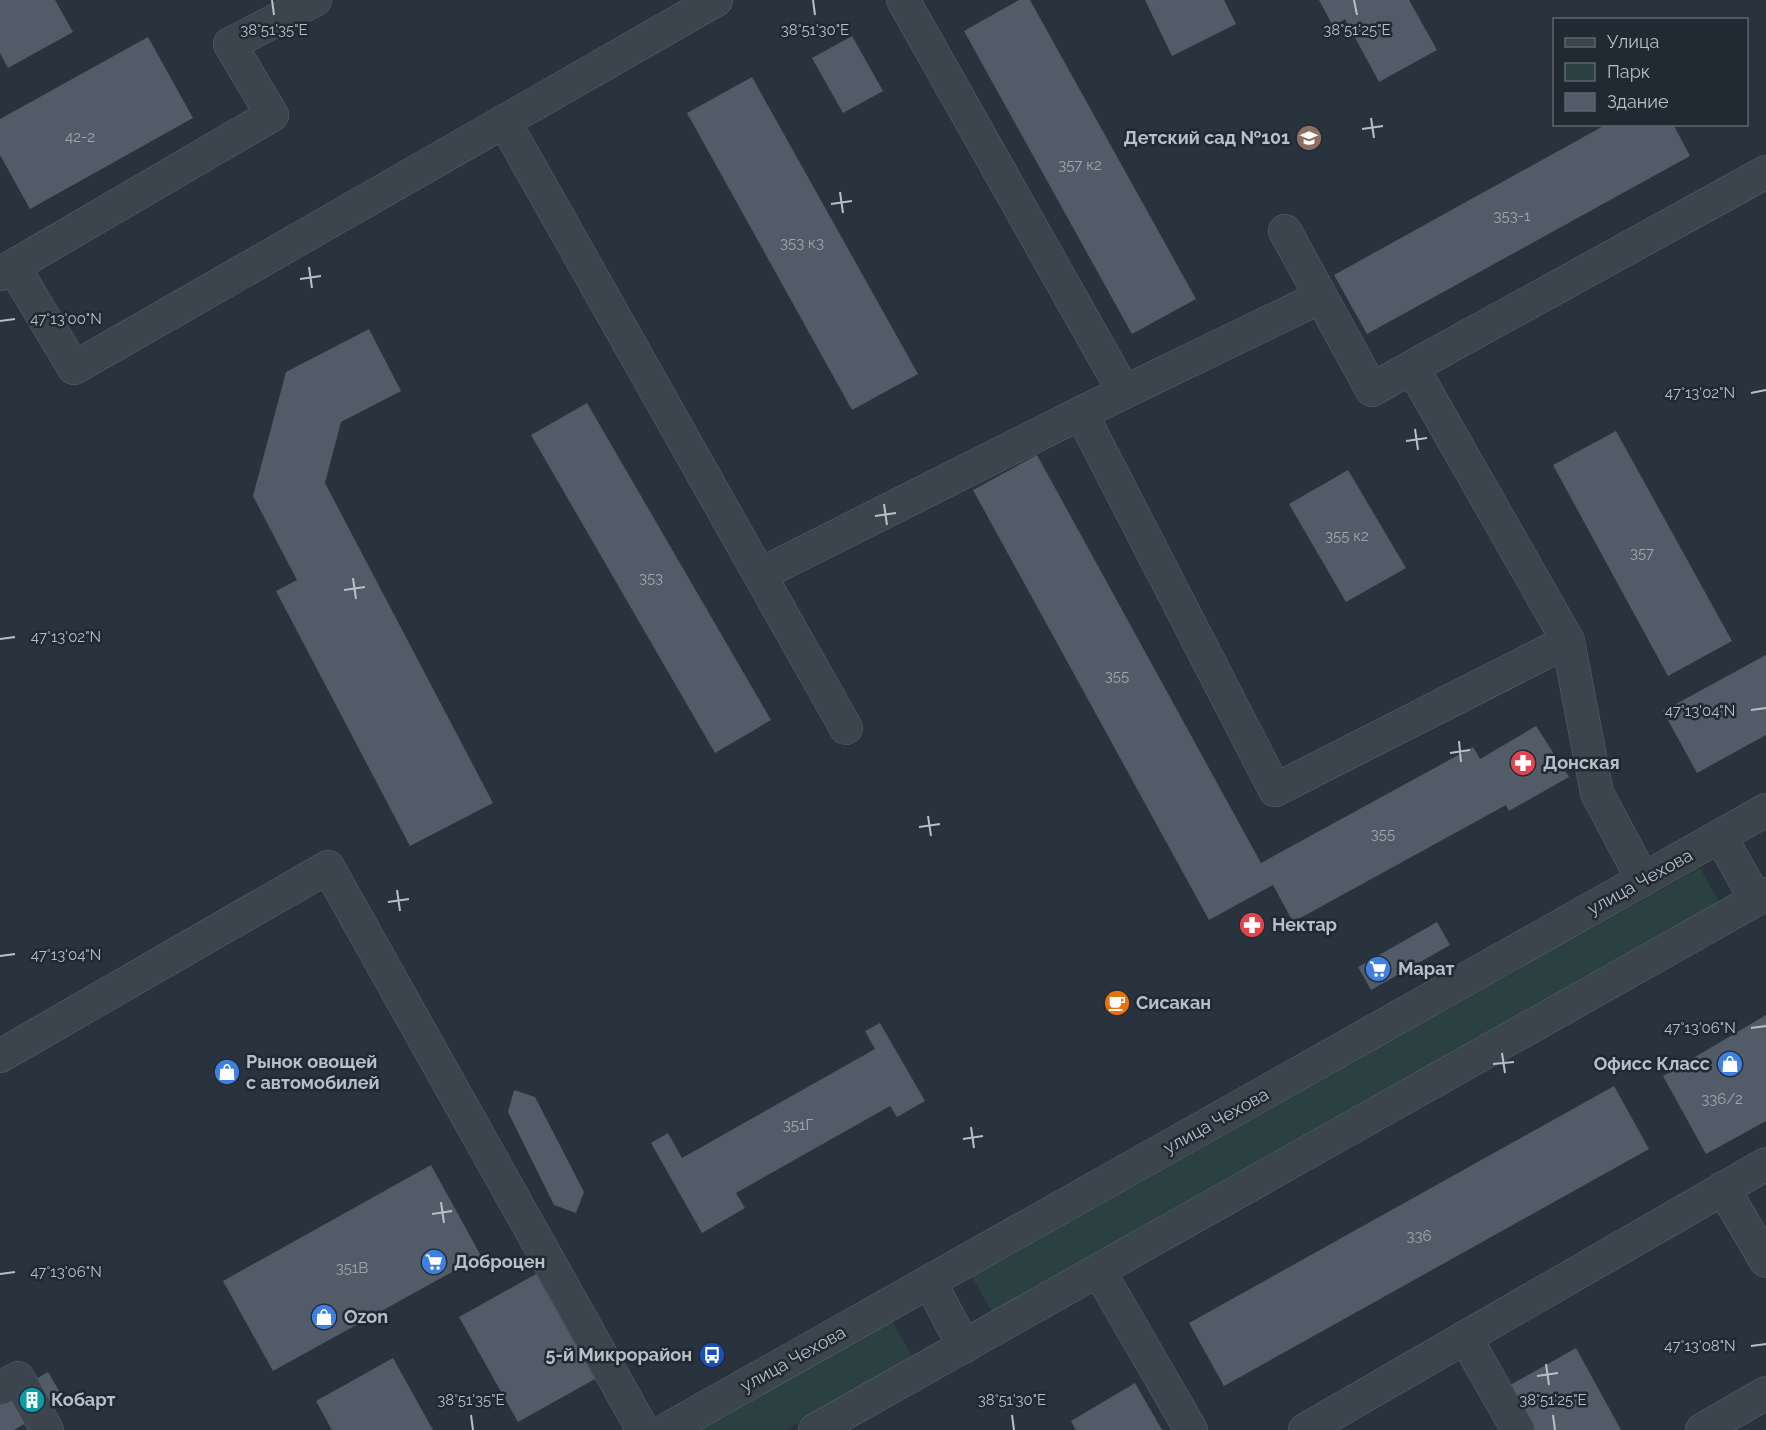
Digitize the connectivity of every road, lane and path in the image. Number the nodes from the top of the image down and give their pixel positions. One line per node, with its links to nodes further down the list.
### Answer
1 (315, 0): 7 (street)
2 (716, 0): 4 (street)
3 (903, 0): 10 (street)
4 (504, 121): 7 (street); 12 (street)
5 (1766, 172): 9 (street)
6 (1285, 231): 8 (street)
7 (7, 270)
8 (1321, 297): 9 (street); 10 (street)
9 (1412, 367): 13 (street)
10 (1124, 392): 11 (street)
11 (1081, 413): 12 (street); 13 (street)
12 (761, 574): 14 (street)
13 (1568, 641): 17 (street)
14 (846, 728)
15 (1766, 810): 16 (street, улица Чехова)
16 (1720, 836): 17 (street, улица Чехова); 18 (street)
17 (1643, 880): 24 (street, улица Чехова)
18 (1761, 897): 23 (street)
19 (0, 1056): 30 (street)
20 (1766, 1164): 21 (street)
21 (1724, 1188): 22 (street); 25 (street)
22 (1766, 1261)
23 (1099, 1271): 26 (street); 33 (street)
24 (930, 1282): 26 (street); 31 (street, улица Чехова)
25 (1465, 1337): 34 (street); 35 (street)
26 (964, 1347): 32 (street)
27 (0, 1389): 29 (street)
28 (1766, 1393): 36 (street)
29 (47, 1430)
30 (643, 1430)
31 (666, 1430)
32 (815, 1430)
33 (1191, 1430)
34 (1305, 1430)
35 (1518, 1430)
36 (1701, 1430)

